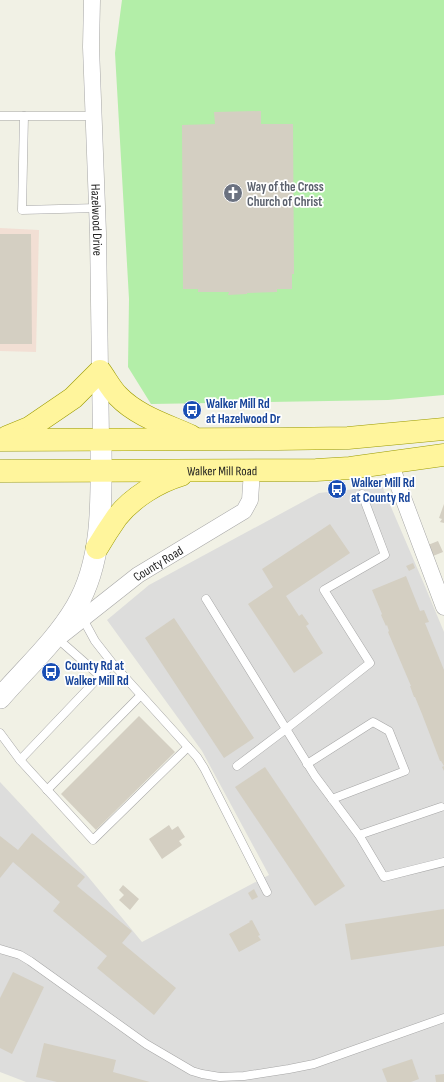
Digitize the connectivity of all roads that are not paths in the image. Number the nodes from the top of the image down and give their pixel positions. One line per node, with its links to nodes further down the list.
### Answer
1 (92, 0): 4 (street, Hazelwood Drive)
2 (0, 116): 3 (lane)
3 (24, 116): 4 (lane); 5 (lane)
4 (94, 116): 5 (street, Hazelwood Drive)
5 (97, 208): 6 (street, Hazelwood Drive)
6 (100, 371): 8 (main road); 9 (street, Hazelwood Drive); 10 (main road)
7 (444, 429): 10 (main road)
8 (0, 440): 9 (main road)
9 (101, 440): 10 (main road); 14 (street, County Road)
10 (200, 440)
11 (444, 455): 12 (main road, Walker Mill Road)
12 (390, 463): 16 (main road, Walker Mill Road); 20 (street)
13 (0, 471): 14 (main road, Walker Mill Road)
14 (101, 471): 15 (main road, Walker Mill Road); 18 (street, County Road)
15 (191, 471): 16 (main road, Walker Mill Road); 18 (main road)
16 (252, 471): 21 (street, County Road)
17 (362, 494): 27 (lane)
18 (96, 548): 22 (street, County Road)
19 (206, 599): 27 (lane)
20 (444, 607)
21 (82, 619): 22 (street, County Road); 23 (lane)
22 (52, 644): 24 (lane); 26 (street, County Road)
23 (113, 664): 24 (lane); 25 (lane)
24 (100, 676): 30 (lane)
25 (142, 695): 29 (lane); 33 (lane)
26 (0, 698)
27 (286, 730): 31 (lane); 32 (lane)
28 (0, 733): 30 (lane)
29 (188, 747): 33 (lane); 38 (lane)
30 (20, 760): 33 (lane)
31 (307, 764): 34 (lane); 34 (lane)
32 (237, 766)
33 (47, 790)
34 (332, 799): 36 (lane)
35 (441, 807): 36 (lane)
36 (359, 835): 37 (lane)
37 (444, 862)
38 (267, 892)
39 (0, 949): 40 (lane)
40 (444, 1018)

